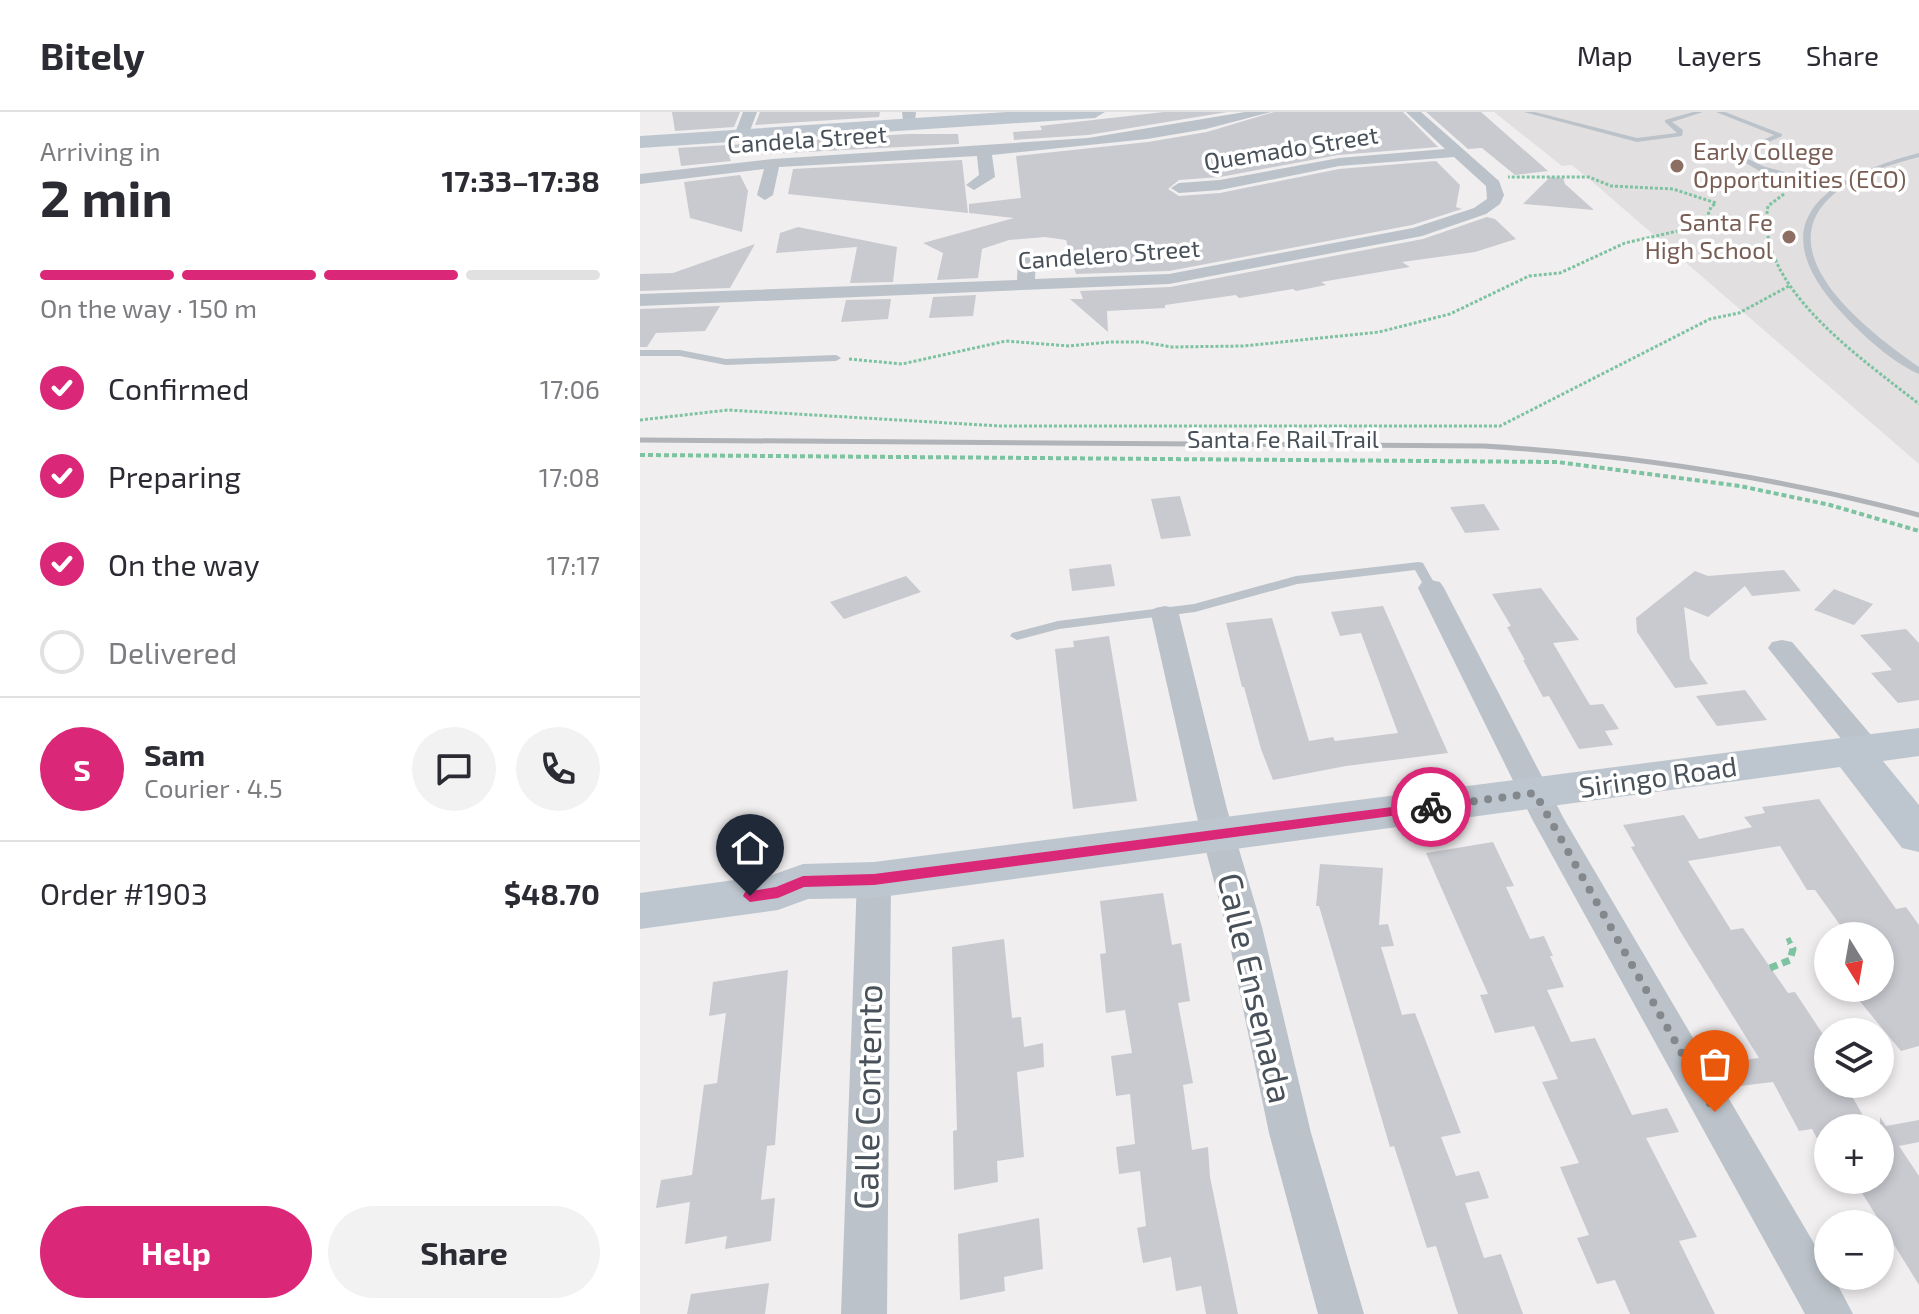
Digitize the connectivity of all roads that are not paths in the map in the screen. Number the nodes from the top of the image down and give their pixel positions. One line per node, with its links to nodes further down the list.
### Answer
1 (1019, 112): 8 (main road)
2 (1095, 112): 8 (main road)
3 (1264, 112): 12 (street, Candela Street)
4 (1413, 112): 13 (street)
5 (1527, 112): 6 (lane)
6 (1700, 112)
7 (1719, 112): 19 (lane, bridge)
8 (908, 119): 9 (main road)
9 (745, 125): 10 (main road); 11 (main road)
10 (640, 134)
11 (640, 142)
12 (984, 150): 15 (street, Candela Street); 17 (street)
13 (1458, 152): 18 (street, Quemado Street); 23 (street, Candelero Street)
14 (1919, 155): 19 (lane)
15 (773, 163): 16 (street, Candela Street); 20 (street)
16 (640, 179)
17 (974, 185)
18 (1179, 188)
19 (1834, 191): 28 (lane)
20 (765, 195)
21 (1027, 258): 23 (street)
22 (793, 270): 24 (street)
23 (1026, 286): 24 (street, Candelero Street)
24 (783, 295): 25 (street, Candelero Street)
25 (640, 300)
26 (640, 353): 27 (lane)
27 (836, 358)
28 (1919, 371)
29 (1431, 588): 30 (lane); 35 (street)
30 (1165, 614): 31 (lane); 36 (street, Calle Ensenada)
31 (1017, 636)
32 (1782, 648): 34 (street)
33 (1919, 742): 34 (main road, Siringo Road)
34 (1858, 750): 35 (main road, Siringo Road); 37 (main road)
35 (1535, 793): 36 (main road, Siringo Road); 42 (street)
36 (1218, 835): 38 (main road, Siringo Road); 41 (street, Calle Ensenada)
37 (1919, 836)
38 (874, 880): 39 (main road, Siringo Road); 40 (street, Calle Contento)
39 (640, 911)
40 (864, 1314)
41 (1341, 1314)
42 (1830, 1314)

